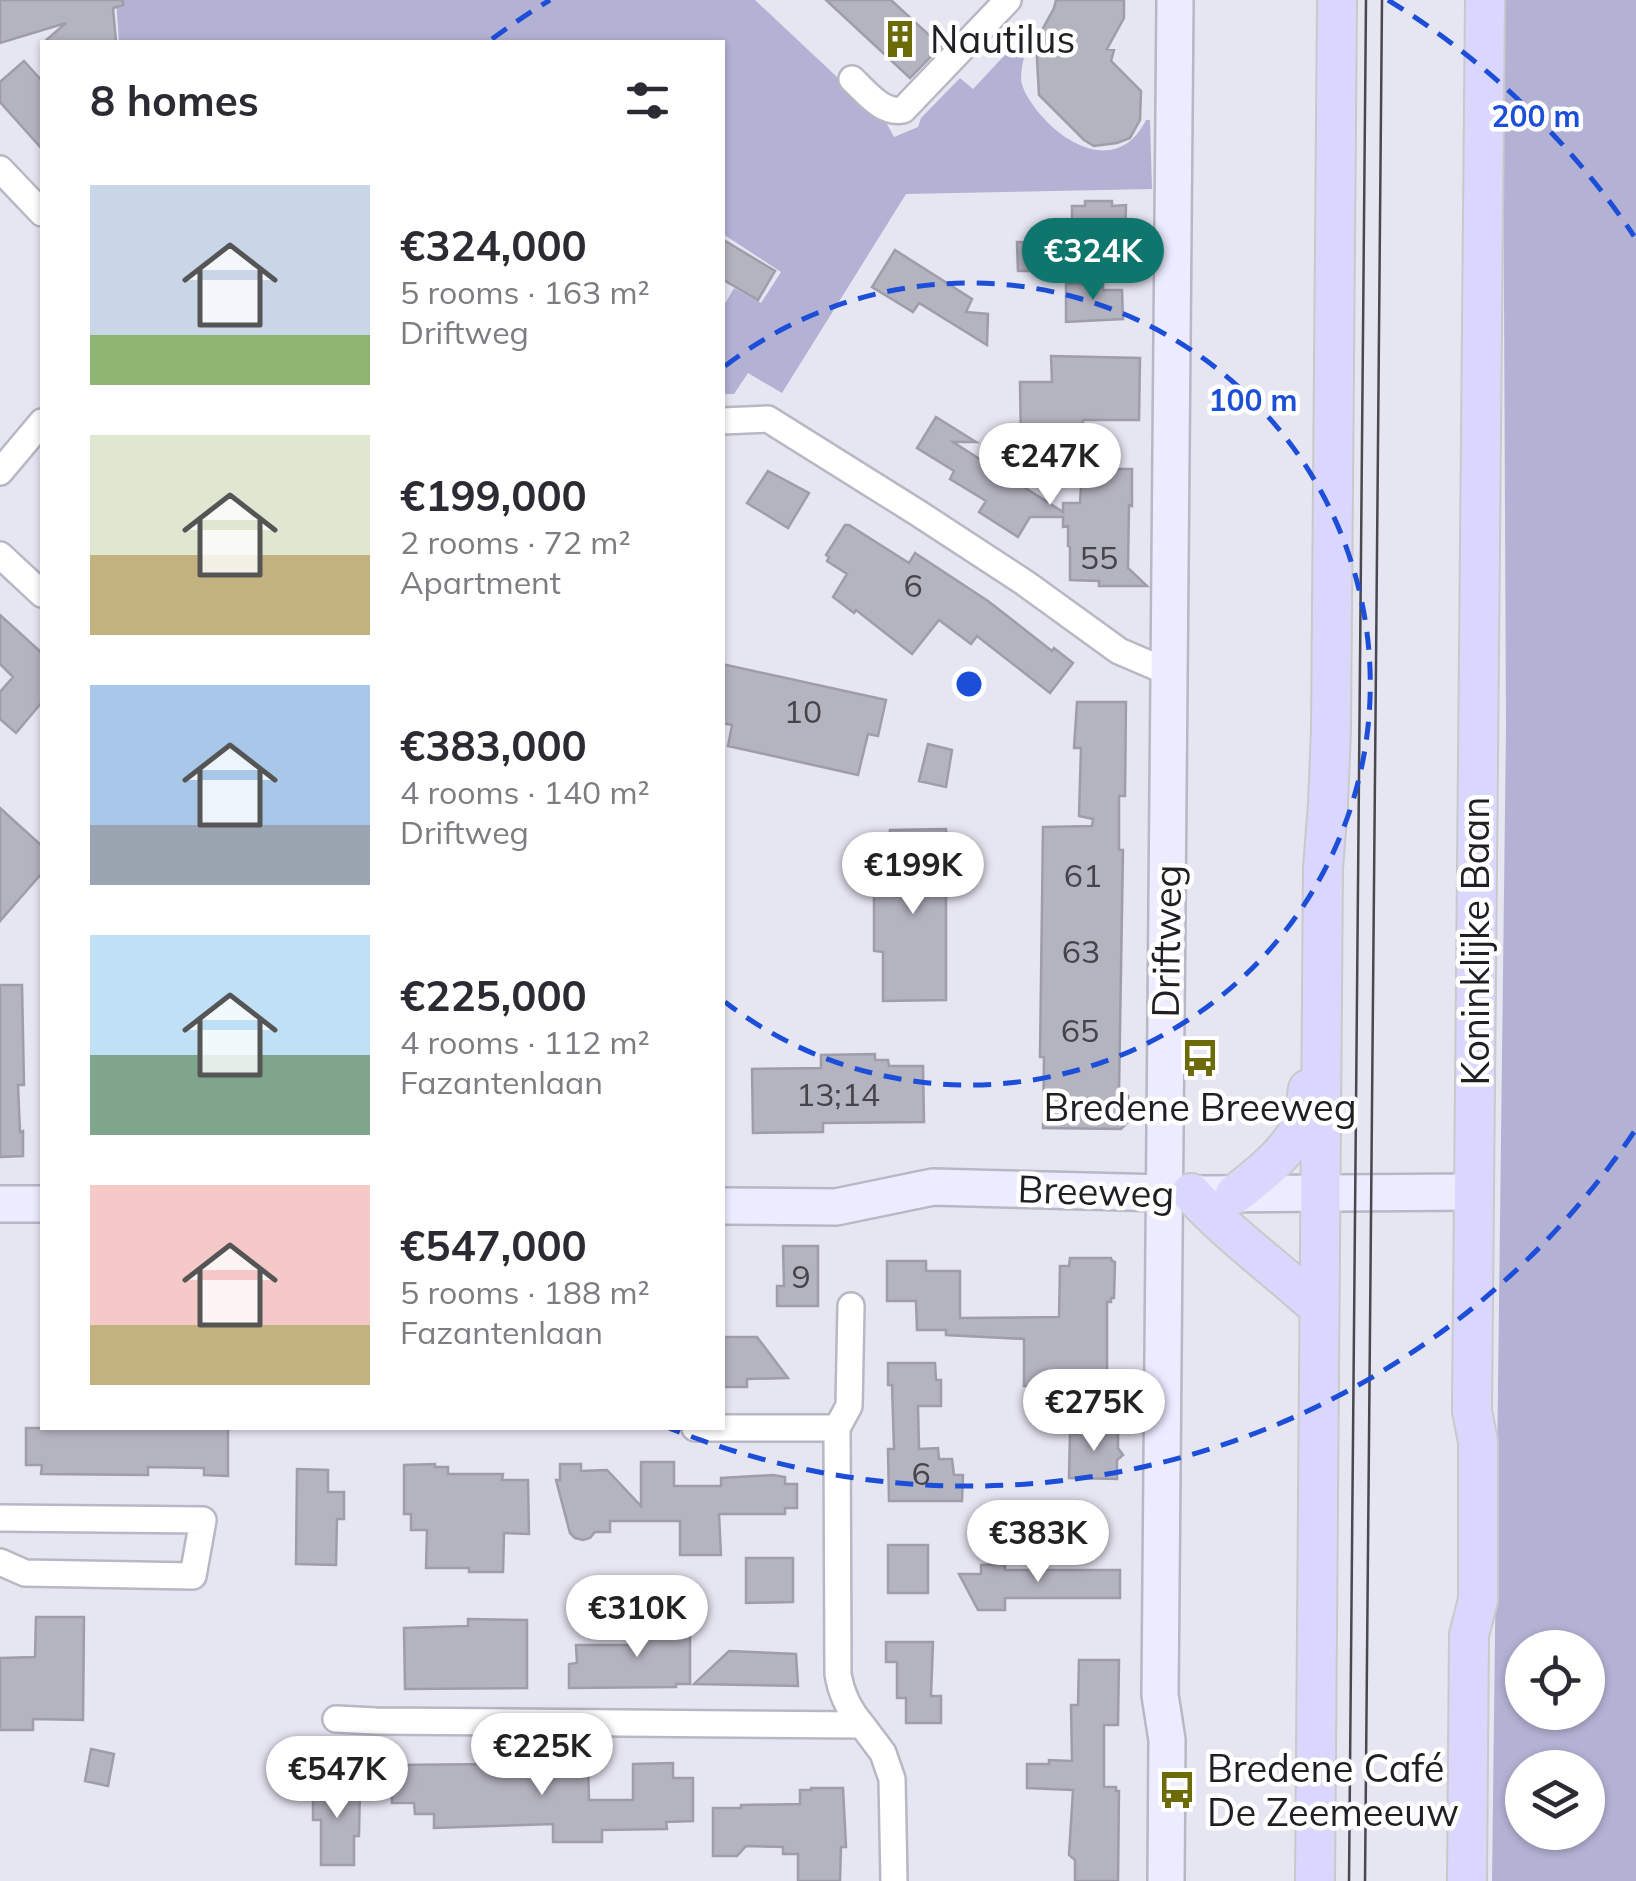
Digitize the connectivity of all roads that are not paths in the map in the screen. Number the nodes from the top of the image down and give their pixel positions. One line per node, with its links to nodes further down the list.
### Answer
1 (1175, 0): 13 (street, Driftweg)
2 (1337, 0): 14 (main road)
3 (1485, 0): 16 (main road, Koninklijke Baan)
4 (1004, 1): 5 (street)
5 (852, 79)
6 (0, 169): 7 (street)
7 (40, 211)
8 (725, 421): 13 (street)
9 (40, 424): 10 (street)
10 (0, 472)
11 (0, 555): 12 (street)
12 (40, 592)
13 (1168, 672): 15 (street, Driftweg)
14 (1320, 1066): 17 (main road); 18 (main road)
15 (1178, 1192): 18 (street, Breeweg); 21 (street, Breeweg); 23 (main road); 31 (street, Driftweg)
16 (1472, 1192): 17 (street, Breeweg); 33 (main road, Koninklijke Baan)
17 (1320, 1193): 18 (street, Breeweg); 23 (main road)
18 (1235, 1194)
19 (0, 1204): 20 (street)
20 (40, 1204)
21 (725, 1206)
22 (851, 1306): 25 (street)
23 (1319, 1308): 32 (main road)
24 (725, 1428): 25 (street)
25 (837, 1428): 29 (street)
26 (0, 1518): 27 (street)
27 (0, 1562)
28 (336, 1719): 29 (street)
29 (862, 1724): 30 (street)
30 (894, 1881)
31 (1166, 1881)
32 (1315, 1881)
33 (1466, 1881)

